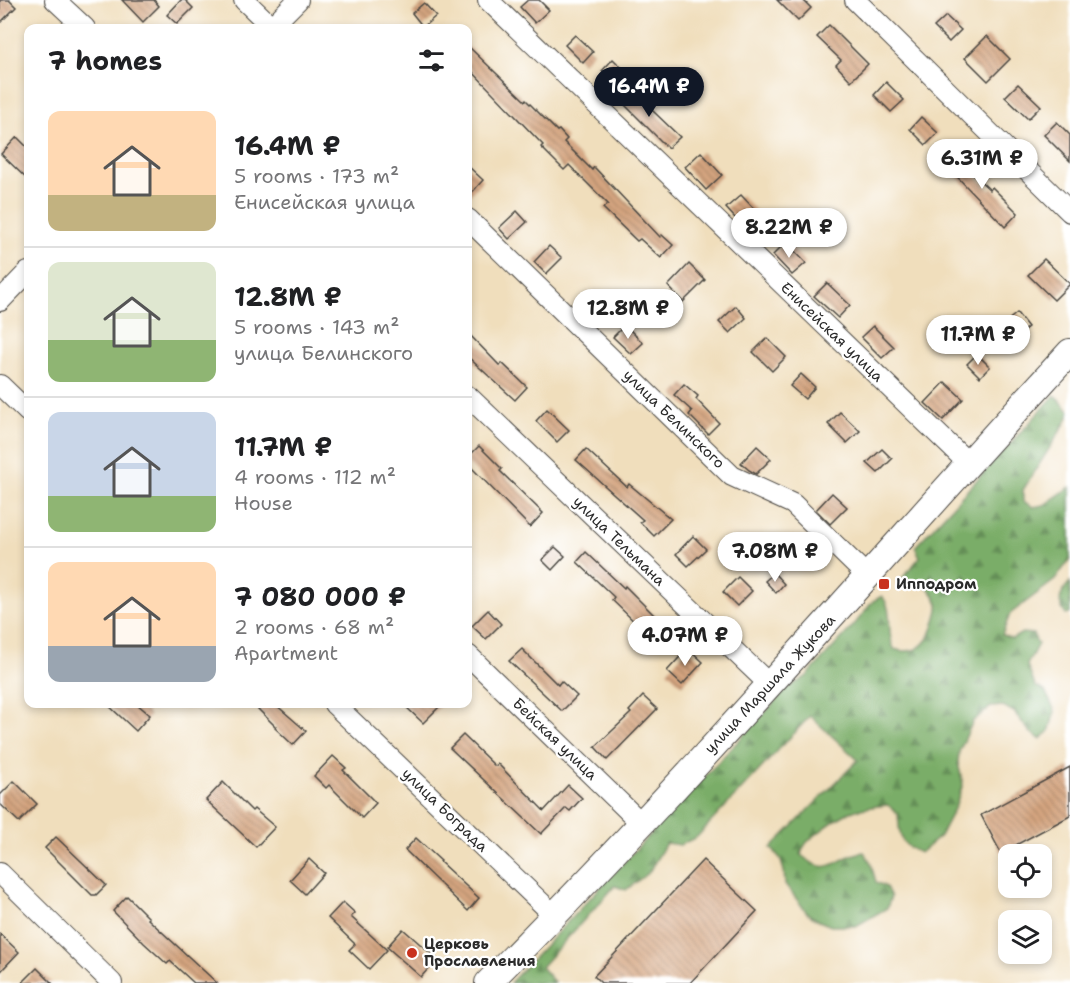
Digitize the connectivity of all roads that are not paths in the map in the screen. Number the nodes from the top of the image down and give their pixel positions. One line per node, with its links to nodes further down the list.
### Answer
1 (55, 0): 6 (street)
2 (244, 0): 7 (street)
3 (298, 0): 8 (street)
4 (488, 0): 17 (street, Енисейская улица)
5 (855, 0): 9 (street)
6 (81, 24)
7 (267, 24)
8 (275, 24)
9 (1070, 212)
10 (472, 223): 18 (street, улица Белинского)
11 (24, 276): 12 (street)
12 (0, 301)
13 (1070, 352): 17 (main road, улица Маршала Жукова)
14 (0, 385): 16 (street)
15 (472, 400): 20 (street, улица Тельмана)
16 (24, 408)
17 (969, 464): 18 (main road, улица Маршала Жукова)
18 (867, 576): 20 (main road, улица Маршала Жукова)
19 (472, 659): 22 (street, Бейская улица)
20 (770, 685): 22 (main road, улица Маршала Жукова)
21 (338, 708): 24 (street, улица Бограда)
22 (641, 823): 24 (main road, улица Маршала Жукова)
23 (0, 873): 25 (street)
24 (555, 916): 26 (main road, улица Маршала Жукова)
25 (112, 983)
26 (488, 983)

